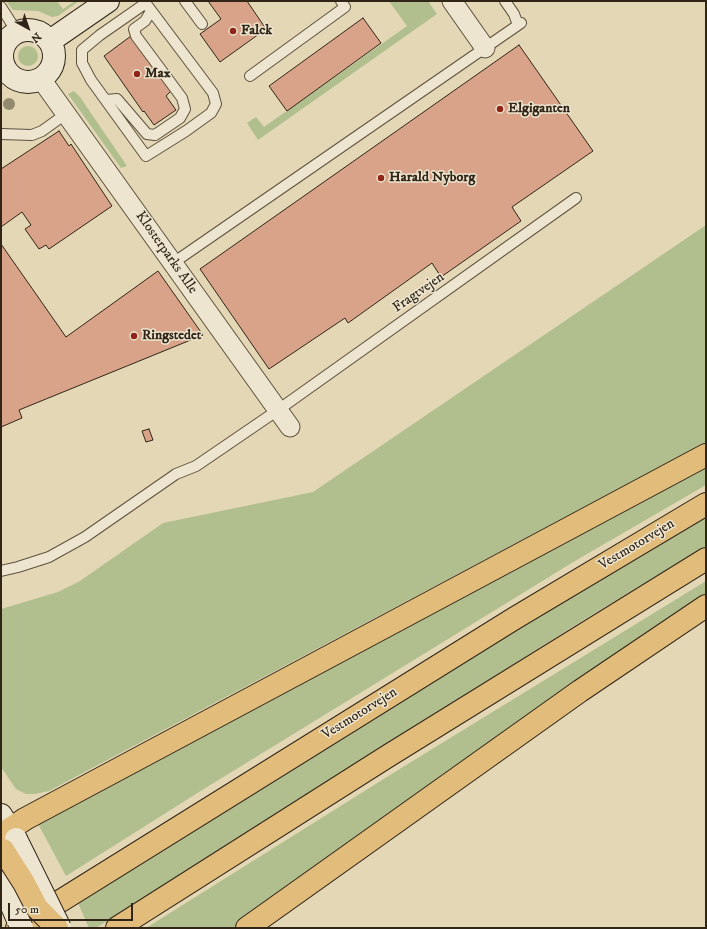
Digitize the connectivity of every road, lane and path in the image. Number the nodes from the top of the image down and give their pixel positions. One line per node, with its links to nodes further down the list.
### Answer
1 (108, 1): 10 (street)
2 (185, 1): 8 (lane)
3 (341, 1): 13 (lane)
4 (452, 1): 11 (street)
5 (505, 1): 11 (lane)
6 (147, 5): 15 (lane); 15 (lane); 15 (lane)
7 (1, 7): 9 (lane)
8 (202, 24)
9 (16, 32): 10 (street); 12 (street)
10 (50, 41): 14 (street)
11 (485, 48): 19 (lane)
12 (4, 74): 14 (street)
13 (250, 76)
14 (41, 79): 16 (street, Klosterparks Alle)
15 (106, 100)
16 (67, 113): 17 (lane); 19 (street, Klosterparks Alle)
17 (1, 134)
18 (576, 198): 20 (lane, Fragtvejen)
19 (173, 263): 20 (street, Klosterparks Alle)
20 (278, 410): 21 (street, Klosterparks Alle); 25 (lane, Fragtvejen)
21 (290, 427)
22 (706, 455): 27 (highway)
23 (706, 504): 29 (highway, Vestmotorvejen)
24 (706, 559): 32 (highway)
25 (1, 571)
26 (706, 606): 33 (highway)
27 (5, 836): 31 (highway, bridge)
28 (1, 882): 30 (street, bridge)
29 (17, 928)
30 (22, 928)
31 (58, 928)
32 (117, 928)
33 (247, 928)

